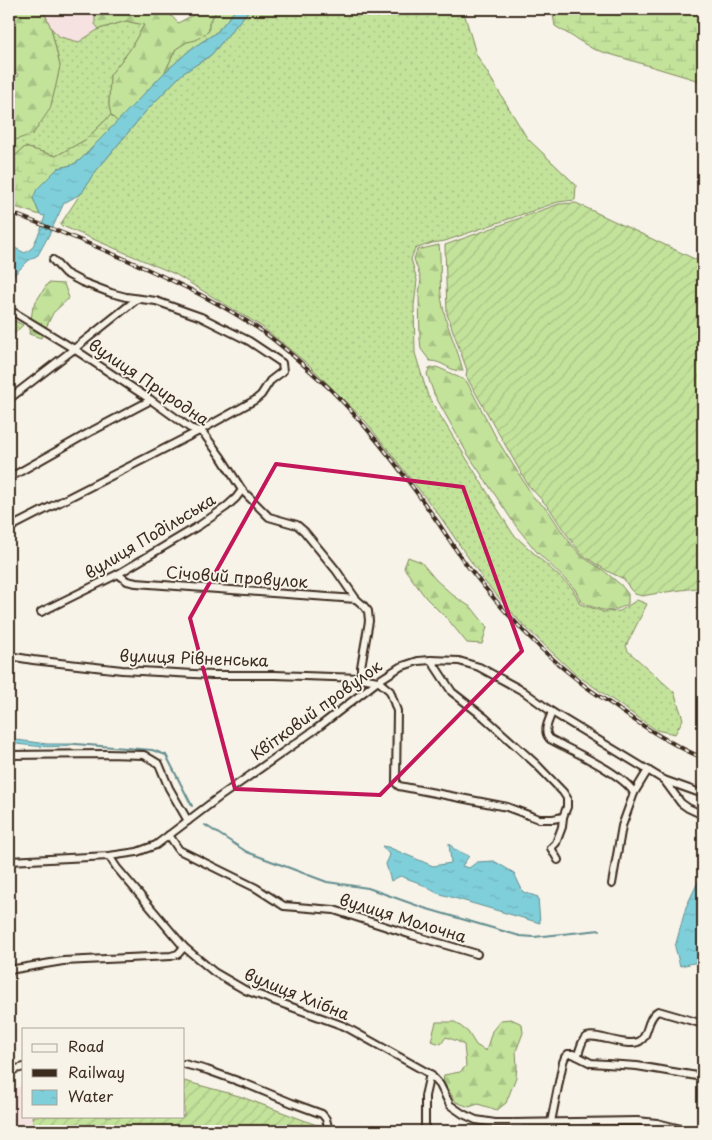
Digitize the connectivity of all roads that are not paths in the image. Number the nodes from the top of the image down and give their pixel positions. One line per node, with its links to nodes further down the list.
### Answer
1 (53, 260): 2 (street)
2 (137, 299): 4 (street); 7 (street)
3 (15, 313): 4 (street, вулиця Природна)
4 (74, 349): 5 (street); 6 (street, вулиця Природна)
5 (9, 400)
6 (150, 400): 7 (street, вулиця Природна); 8 (street)
7 (199, 431): 9 (street, вулиця Природна); 10 (street)
8 (9, 478)
9 (242, 490): 11 (street, вулиця Подільська); 12 (street, вулиця Природна)
10 (9, 528)
11 (118, 574): 12 (street, Січовий провулок); 13 (street, вулиця Подільська)
12 (356, 599): 16 (street, вулиця Природна)
13 (41, 612)
14 (9, 656): 16 (street, вулиця Рівненська)
15 (431, 660): 17 (street, Квітковий провулок); 18 (street, Квітковий провулок); 25 (street)
16 (361, 678): 17 (street, вулиця Рівненська)
17 (378, 681): 25 (street); 26 (street, Квітковий провулок)
18 (552, 712): 20 (street, Квітковий провулок); 22 (street)
19 (9, 755): 26 (street)
20 (648, 770): 21 (street, Квітковий провулок); 22 (street)
21 (664, 780): 23 (street, Квітковий провулок); 24 (street)
22 (634, 793): 31 (street)
23 (703, 794)
24 (703, 815)
25 (563, 817): 29 (street)
26 (188, 821): 27 (street, Квітковий провулок)
27 (169, 835): 28 (street); 33 (street, вулиця Молочна)
28 (109, 856): 30 (street); 32 (street)
29 (558, 860)
30 (9, 861)
31 (612, 884)
32 (184, 947): 34 (street); 40 (street, вулиця Хлібна)
33 (477, 954)
34 (9, 970)
35 (703, 1024): 36 (street)
36 (577, 1056): 41 (street); 42 (street)
37 (185, 1064): 44 (street)
38 (22, 1068): 39 (street)
39 (9, 1071)
40 (430, 1074): 43 (street, вулиця Хлібна); 45 (street)
41 (703, 1076)
42 (551, 1122): 43 (street, вулиця Хлібна); 47 (street); 48 (street, вулиця Хлібна)
43 (513, 1123): 46 (street)
44 (329, 1131)
45 (425, 1131)
46 (523, 1131)
47 (556, 1131)
48 (689, 1131)

